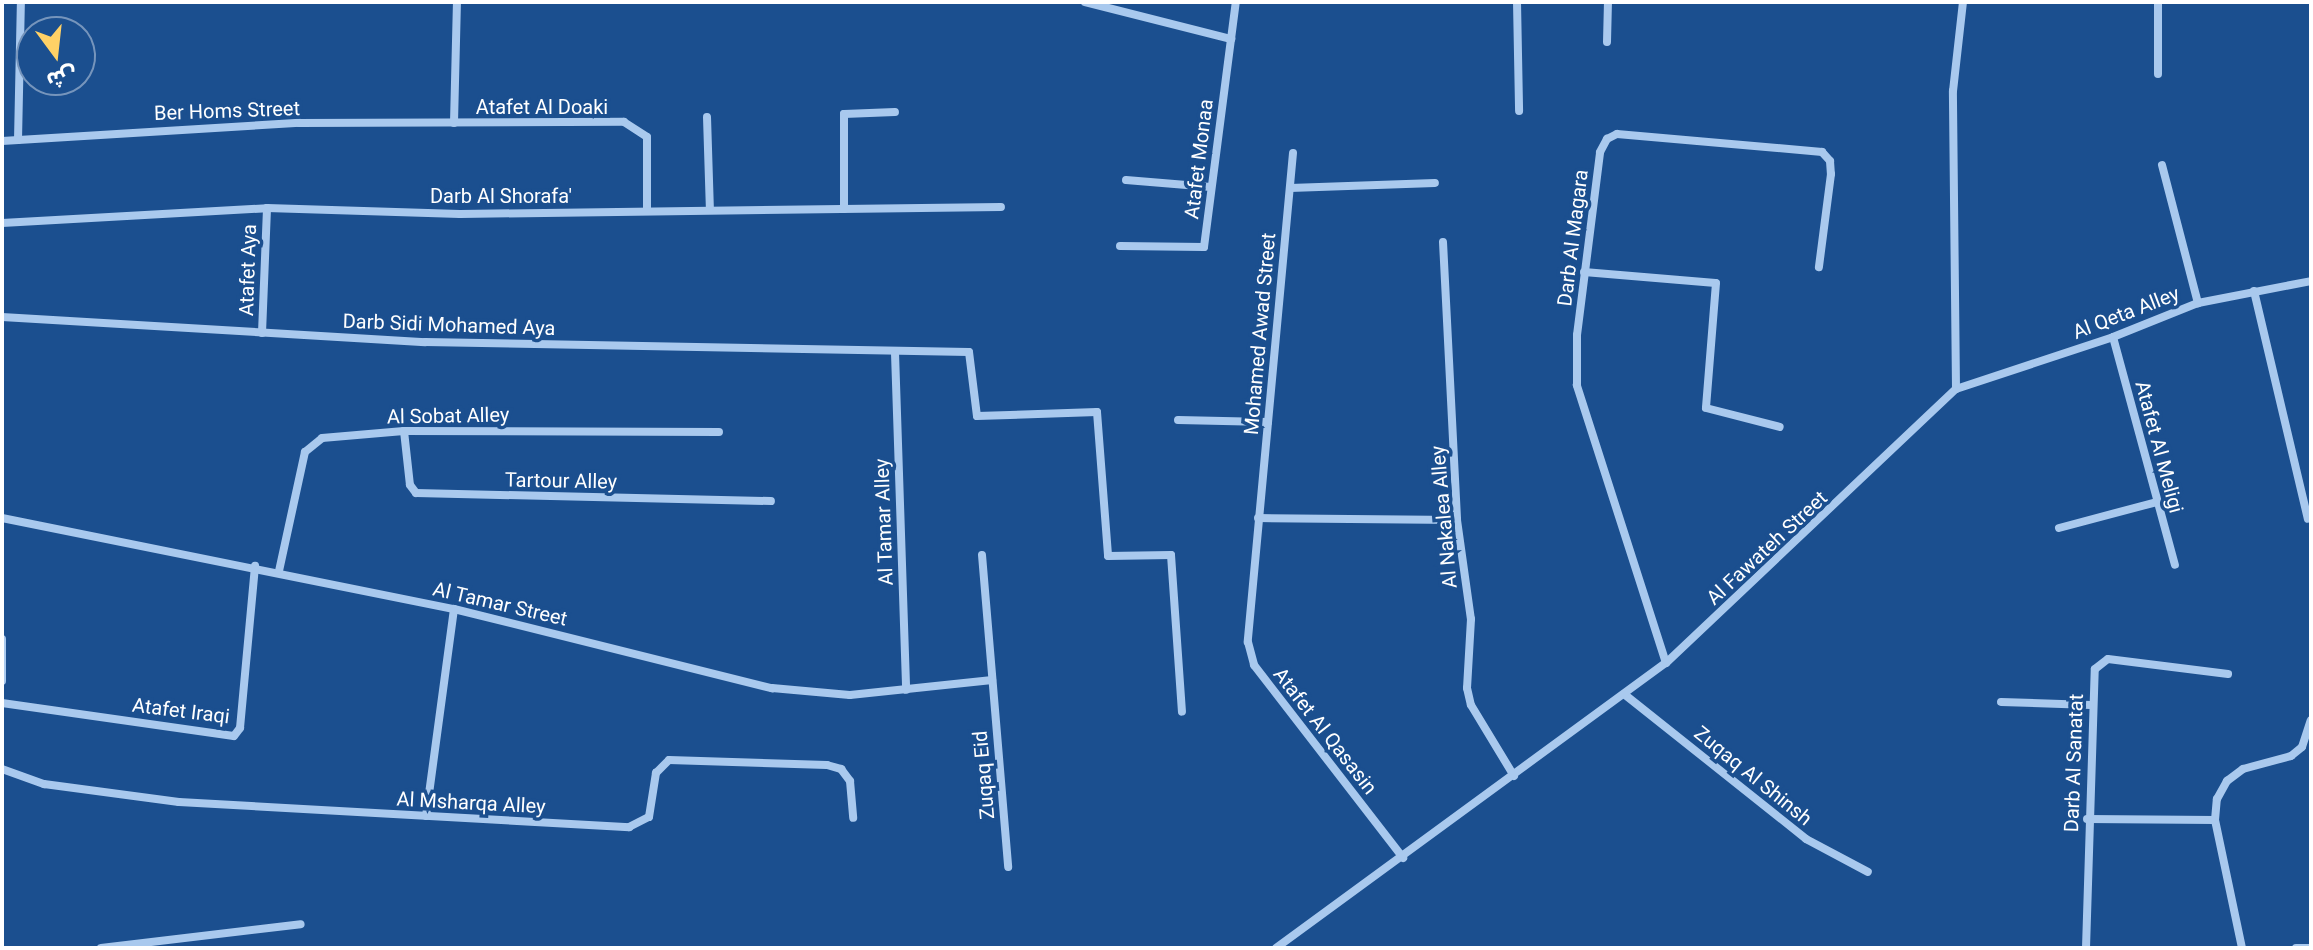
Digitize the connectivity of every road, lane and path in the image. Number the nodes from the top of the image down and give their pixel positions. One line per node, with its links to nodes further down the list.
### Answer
1 (21, 2): 16 (street)
2 (457, 2): 15 (street)
3 (1085, 2): 9 (street)
4 (1236, 2): 9 (street, Atafet Monaa)
5 (1517, 2): 12 (street)
6 (1608, 2): 10 (street)
7 (1963, 2): 41 (street)
8 (2158, 2): 11 (street)
9 (1231, 39): 22 (street, Atafet Monaa)
10 (1607, 42)
11 (2158, 74)
12 (1519, 111)
13 (895, 112): 26 (street)
14 (707, 117): 27 (street)
15 (454, 123): 16 (street, Ber Homs Street); 28 (street, Atafet Al Doaki)
16 (18, 140): 17 (street, Ber Homs Street)
17 (2, 141)
18 (1293, 153): 23 (street, Mohamed Awad Street)
19 (2162, 165): 36 (street)
20 (1126, 180): 22 (street)
21 (1435, 183): 23 (street)
22 (1211, 187): 31 (street, Atafet Monaa)
23 (1290, 188): 43 (street, Mohamed Awad Street)
24 (1001, 207): 26 (street, Darb Al Shorafa')
25 (267, 208): 28 (street, Darb Al Shorafa'); 29 (street, Darb Al Shorafa'); 38 (street, Atafet Aya)
26 (844, 209): 27 (street, Darb Al Shorafa')
27 (710, 210): 28 (street, Darb Al Shorafa')
28 (647, 211)
29 (2, 223)
30 (1443, 242): 52 (street, Al Nakalea Alley)
31 (1120, 246)
32 (1819, 267): 33 (street, Darb Al Magara)
33 (1584, 272): 44 (street); 60 (street, Darb Al Magara)
34 (2311, 281): 35 (street, Al Qeta Alley)
35 (2254, 291): 36 (street, Al Qeta Alley); 51 (street)
36 (2198, 303): 39 (street, Al Qeta Alley)
37 (2, 317): 38 (street, Darb Sidi Mohamed Aya)
38 (262, 333): 40 (street, Darb Sidi Mohamed Aya)
39 (2113, 337): 41 (street, Al Qeta Alley); 48 (street, Atafet Al Meligi)
40 (895, 353): 64 (street, Al Tamar Alley); 69 (street, Darb Sidi Mohamed Aya)
41 (1956, 389): 60 (street, Al Fawateh Street)
42 (1178, 420): 43 (street)
43 (1268, 422): 50 (street, Mohamed Awad Street)
44 (1780, 427)
45 (404, 431): 46 (street, Al Sobat Alley); 47 (street, Tartour Alley); 57 (street, Al Sobat Alley)
46 (719, 432)
47 (771, 501)
48 (2157, 502): 53 (street); 55 (street, Atafet Al Meligi)
49 (2, 518): 56 (street, Al Tamar Street)
50 (1258, 518): 52 (street); 77 (street, Atafet Al Qasasin)
51 (2308, 519)
52 (1457, 520): 72 (street, Al Nakalea Alley)
53 (2059, 528)
54 (982, 555): 62 (street, Zuqaq Eid)
55 (2175, 565)
56 (255, 566): 57 (street, Al Tamar Street); 67 (street, Atafet Iraqi)
57 (279, 571): 58 (street, Al Tamar Street)
58 (454, 609): 64 (street, Al Tamar Street); 73 (street)
59 (2, 639): 63 (street)
60 (1666, 663): 65 (street, Al Fawateh Street)
61 (2228, 674): 68 (street, Darb Al Sanatat)
62 (992, 680): 64 (street, Al Tamar Street); 78 (street, Zuqaq Eid)
63 (2, 681)
64 (906, 690)
65 (1624, 694): 72 (street, Al Fawateh Street); 79 (street, Zuqaq Al Shinsh)
66 (2001, 702): 68 (street)
67 (2, 703)
68 (2091, 705): 75 (street, Darb Al Sanatat)
69 (1182, 712)
70 (2311, 720): 76 (street)
71 (2, 769): 73 (street, Al Msharqa Alley)
72 (1514, 776): 77 (street, Al Fawateh Street)
73 (426, 816): 74 (street, Al Msharqa Alley)
74 (853, 818)
75 (2087, 819): 76 (street); 83 (street, Darb Al Sanatat)
76 (2215, 820): 84 (street)
77 (1403, 858): 82 (street, Al Fawateh Street)
78 (1008, 867)
79 (1868, 872)
80 (301, 924): 81 (street)
81 (101, 948)
82 (1276, 948)
83 (2086, 948)
84 (2242, 948)
85 (2296, 948): 86 (street)
86 (2310, 948)

